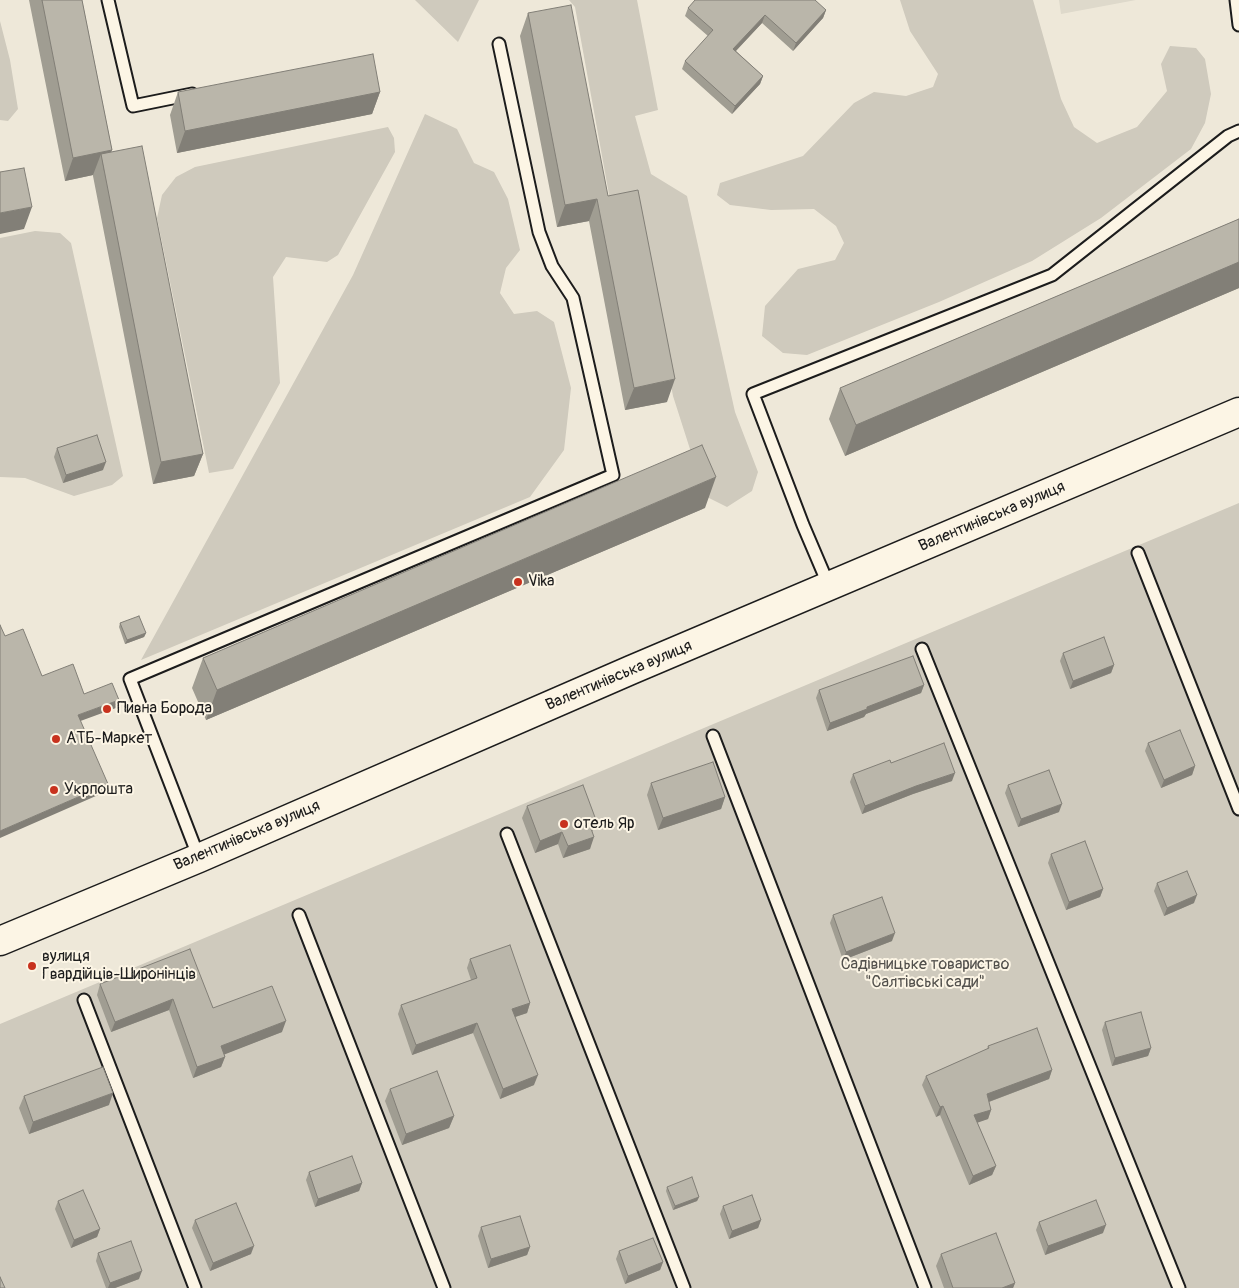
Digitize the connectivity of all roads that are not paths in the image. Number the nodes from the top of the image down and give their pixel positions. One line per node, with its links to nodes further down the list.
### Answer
1 (108, 0): 5 (lane)
2 (1236, 0): 3 (lane)
3 (1239, 25)
4 (498, 44): 14 (lane)
5 (200, 92)
6 (1239, 131): 9 (lane)
7 (1239, 412): 9 (street, Валентинівська вулиця)
8 (1138, 553): 12 (lane)
9 (829, 586): 14 (street, Валентинівська вулиця)
10 (922, 649): 22 (lane)
11 (713, 736): 21 (lane)
12 (1239, 809)
13 (508, 834): 20 (lane)
14 (199, 858): 16 (street, Валентинівська вулиця)
15 (299, 915): 19 (lane)
16 (0, 940)
17 (84, 1000): 18 (lane)
18 (195, 1288)
19 (444, 1288)
20 (684, 1288)
21 (925, 1288)
22 (1179, 1288)

